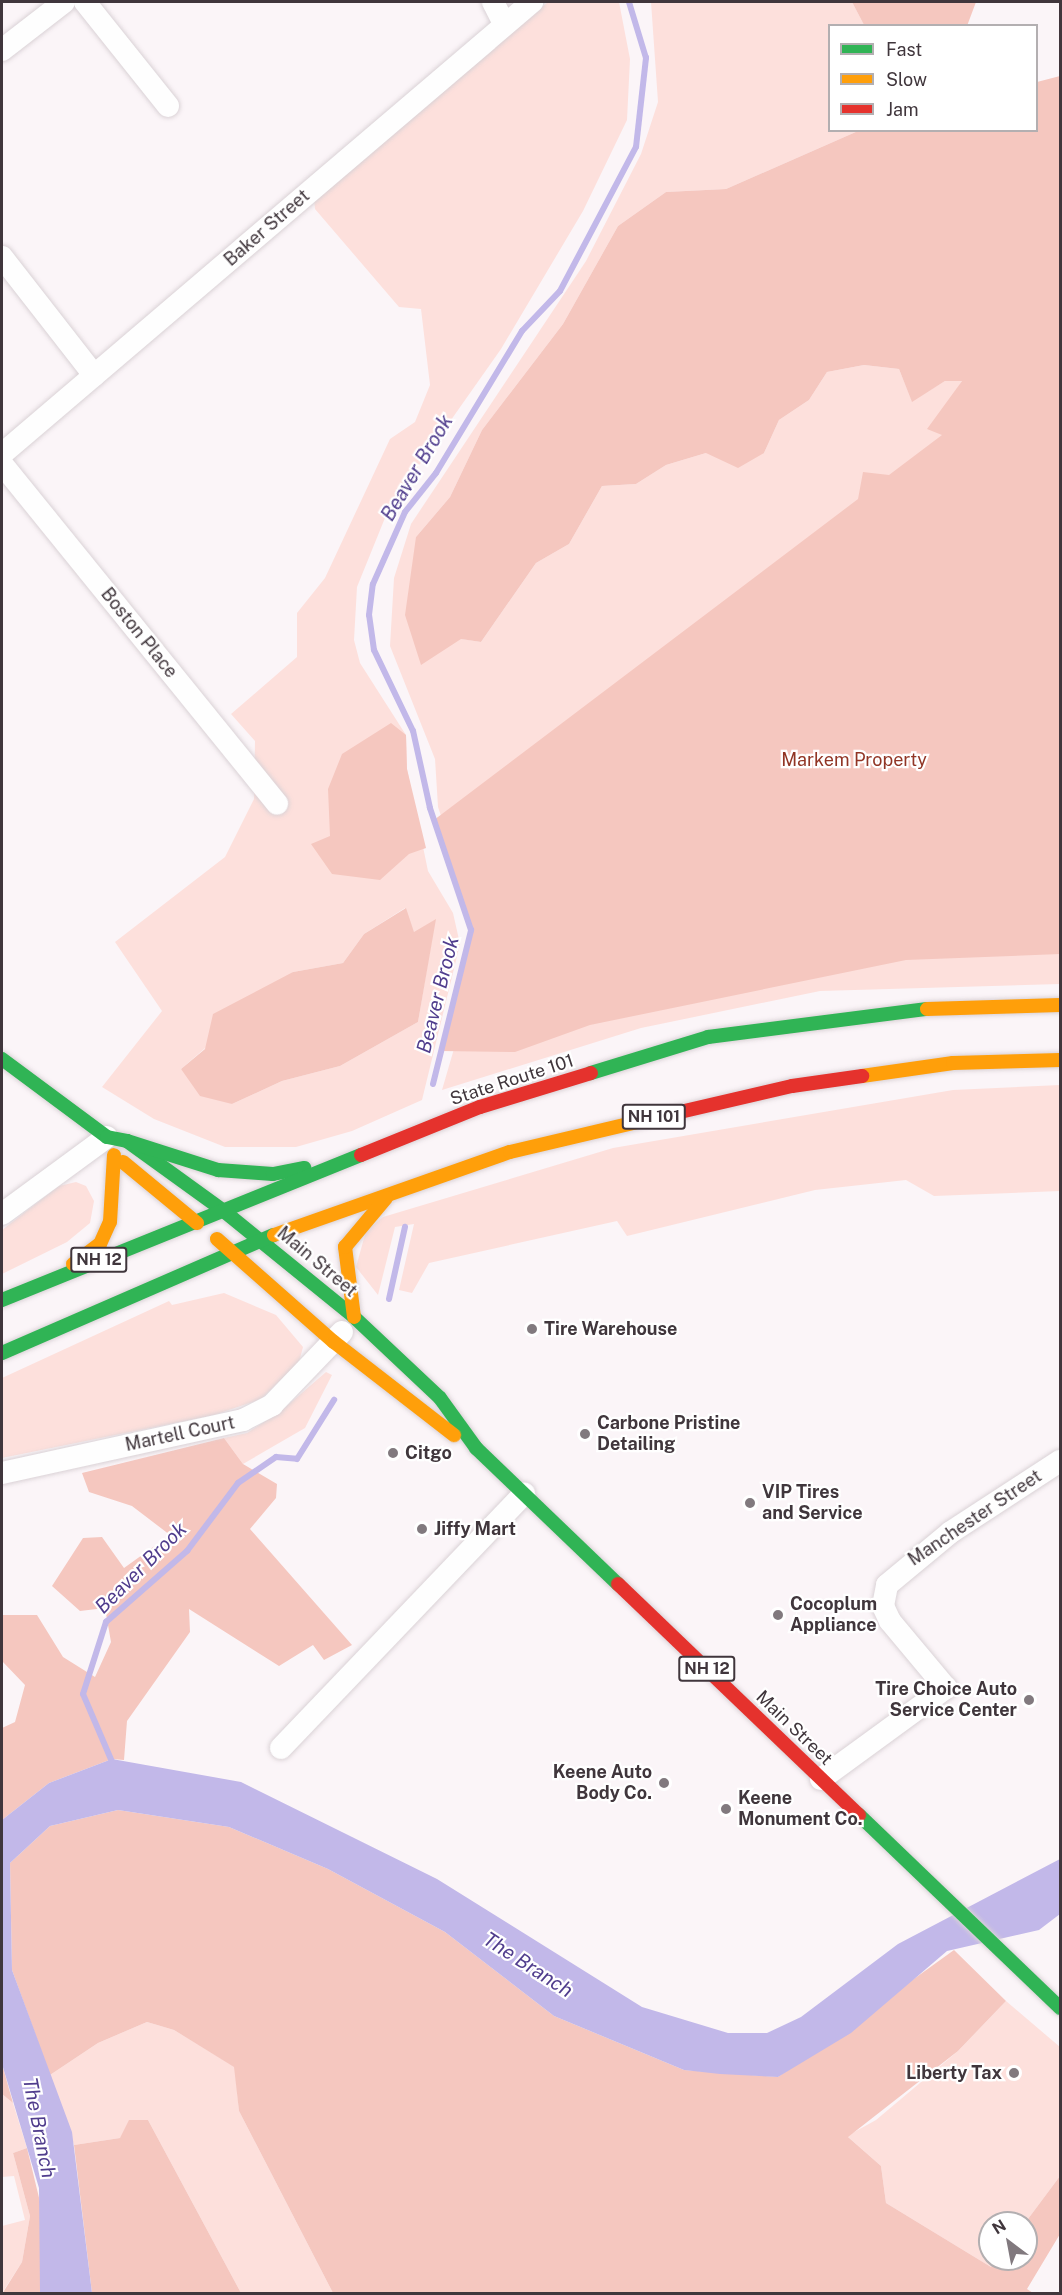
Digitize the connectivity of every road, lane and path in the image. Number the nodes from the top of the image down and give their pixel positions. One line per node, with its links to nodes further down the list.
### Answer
1 (64, 2): 6 (street)
2 (85, 2): 7 (street)
3 (493, 2): 5 (street)
4 (532, 2): 5 (street, Baker Street)
5 (504, 24): 9 (street, Baker Street)
6 (2, 50)
7 (168, 106)
8 (2, 257): 9 (street)
9 (94, 375): 10 (street, Baker Street)
10 (2, 454)
11 (2, 464): 12 (street, Boston Place)
12 (277, 803)
13 (1060, 1005): 17 (main road, State Route 101)
14 (2, 1059): 16 (main road, Main Street)
15 (1060, 1060): 18 (main road, NH 101)
16 (116, 1144): 17 (main road); 19 (main road, Main Street); 20 (street); 21 (main road, Main Street); 24 (main road)
17 (361, 1156): 19 (main road, State Route 101)
18 (404, 1189): 22 (main road, NH 101); 26 (main road)
19 (225, 1212): 21 (main road, State Route 101); 22 (main road, Main Street / NH 12)
20 (2, 1214)
21 (197, 1223): 23 (main road, Main Street); 24 (main road, State Route 101 / NH 12)
22 (262, 1239): 23 (main road, NH 101); 26 (main road, Main Street / NH 12)
23 (232, 1251): 27 (main road, Main Street / NH 12); 28 (main road, NH 12)
24 (56, 1276): 25 (main road, State Route 101 / NH 12)
25 (2, 1300)
26 (354, 1317): 27 (street, Martell Court); 29 (main road, Main Street / NH 12)
27 (334, 1342): 29 (main road, Main Street / NH 12); 31 (street, Martell Court)
28 (2, 1353)
29 (476, 1448): 32 (main road, Main Street / NH 12)
30 (1060, 1461): 34 (street, Manchester Street)
31 (2, 1473)
32 (524, 1494): 33 (street); 34 (main road, Main Street / NH 12)
33 (281, 1748)
34 (820, 1779): 35 (main road, Main Street / NH 12)
35 (1060, 2008)

